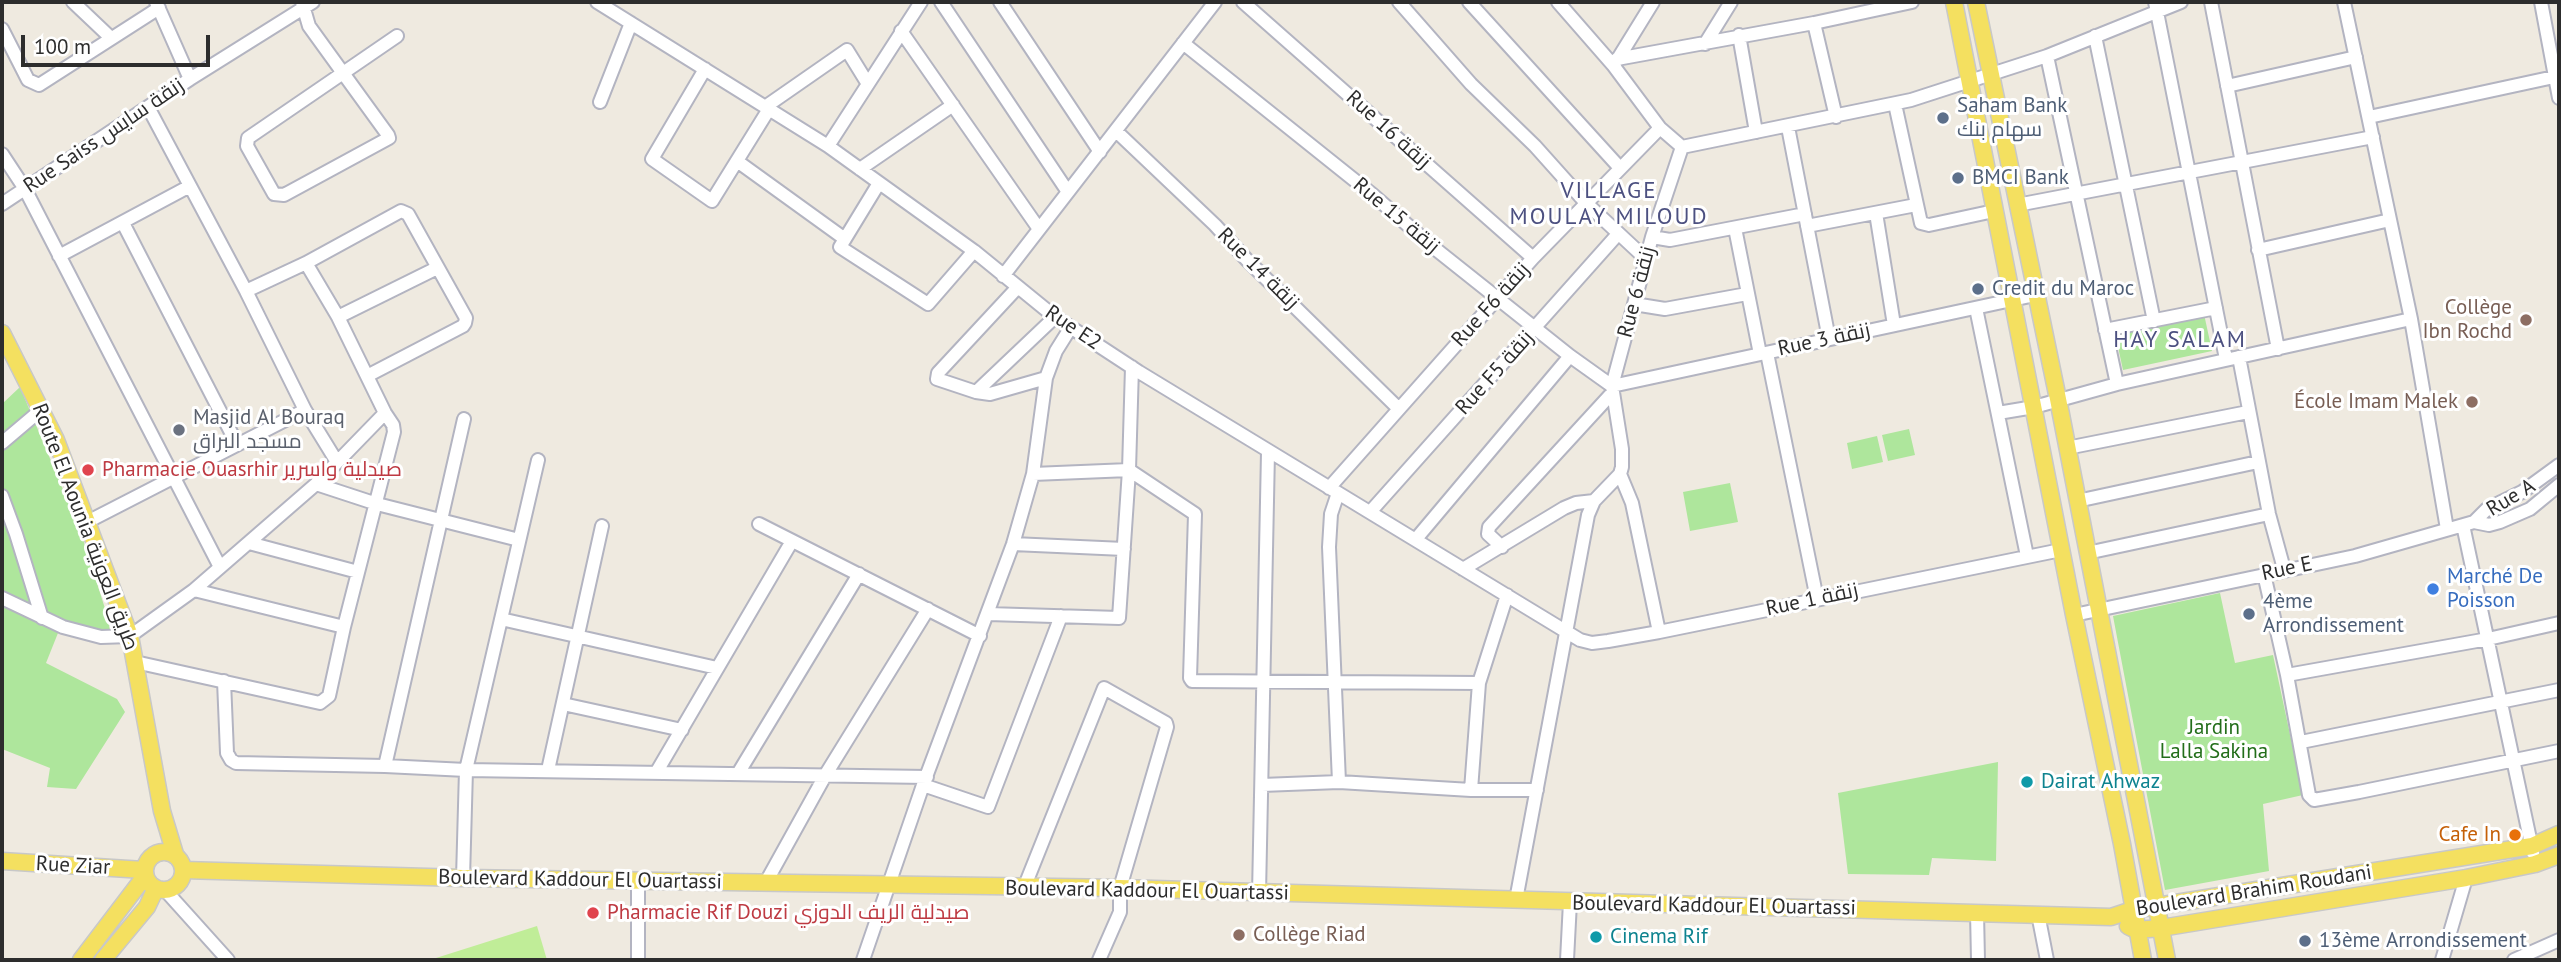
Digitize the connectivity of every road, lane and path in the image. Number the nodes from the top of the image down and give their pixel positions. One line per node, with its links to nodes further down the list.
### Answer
1 (73, 2): 32 (street)
2 (597, 2): 25 (street, Rue E2)
3 (921, 2): 28 (street)
4 (941, 2): 72 (street)
5 (1000, 2): 61 (street)
6 (1215, 2): 33 (street)
7 (1243, 2): 91 (street, Rue 16 زنقة)
8 (1399, 2): 74 (street)
9 (1469, 2): 65 (street)
10 (1653, 2): 37 (street)
11 (1731, 2): 34 (street)
12 (1859, 2): 23 (street)
13 (1912, 2): 23 (street)
14 (1954, 2): 43 (main road)
15 (1976, 2): 40 (main road)
16 (2181, 2): 24 (street)
17 (2211, 2): 45 (street)
18 (2344, 2): 36 (street)
19 (2541, 2): 41 (street)
20 (307, 4): 39 (street); 42 (street, Rue Saiss زنقة سايس)
21 (158, 5): 32 (street); 42 (street)
22 (1566, 5): 37 (street)
23 (1875, 7): 26 (street)
24 (2156, 7): 31 (street); 67 (street)
25 (631, 23): 38 (street, Rue E2); 47 (street)
26 (1814, 23): 29 (street); 52 (street)
27 (2, 29): 32 (street)
28 (901, 31): 44 (street); 49 (street)
29 (1739, 35): 34 (street); 57 (street)
30 (397, 36): 39 (street)
31 (2095, 36): 35 (street); 69 (street)
32 (111, 38)
33 (1183, 43): 56 (street); 100 (street, Rue 15 زنقة)
34 (1705, 44): 37 (street)
35 (2047, 56): 40 (street); 73 (street)
36 (2356, 57): 45 (street); 53 (street)
37 (1615, 62): 55 (street)
38 (705, 69): 51 (street, Rue E2); 63 (street)
39 (343, 73): 39 (street)
40 (1990, 74): 43 (street); 77 (main road)
41 (2556, 74): 46 (street); 53 (street)
42 (190, 79): 50 (street, Rue Saiss زنقة سايس)
43 (1968, 81): 48 (street); 78 (main road)
44 (868, 84): 51 (street); 59 (street)
45 (2227, 86): 64 (street)
46 (2559, 95)
47 (600, 102)
48 (1895, 104): 52 (street); 76 (street)
49 (953, 105): 66 (street); 84 (street)
50 (148, 107): 70 (street); 71 (street, Rue Saiss زنقة سايس)
51 (767, 108): 59 (street, Rue E2); 63 (street)
52 (1836, 117): 54 (street)
53 (2369, 117): 58 (street)
54 (1788, 127): 57 (street); 80 (street)
55 (1660, 128): 60 (street); 65 (street, Rue F6 زنقة)
56 (1116, 131): 61 (street); 127 (street, Rue 14 زنقة)
57 (1756, 132): 60 (street)
58 (2373, 136): 64 (street); 81 (street)
59 (828, 146): 66 (street, Rue E2)
60 (1682, 147): 86 (street, Rue 6 زنقة)
61 (1100, 152): 72 (street)
62 (2, 154): 71 (street)
63 (737, 161): 87 (street)
64 (2242, 162): 67 (street); 88 (street)
65 (1620, 168): 74 (street, Rue F6 زنقة)
66 (860, 169): 68 (street, Rue E2)
67 (2189, 172): 69 (street); 104 (street)
68 (879, 183): 87 (street); 89 (street, Rue E2)
69 (2125, 184): 73 (street); 108 (street)
70 (190, 186): 82 (street); 97 (street)
71 (25, 189): 75 (street, Rue Saiss زنقة سايس); 90 (street)
72 (1068, 192): 84 (street)
73 (2077, 194): 77 (street); 112 (street)
74 (1586, 203): 85 (street); 91 (street, Rue F6 زنقة)
75 (2, 204)
76 (1916, 205): 78 (street); 79 (street)
77 (2017, 205): 99 (main road)
78 (1994, 211): 101 (main road)
79 (1875, 213): 80 (street); 109 (street)
80 (1806, 220): 83 (street); 114 (street)
81 (2390, 220): 88 (street); 107 (street)
82 (123, 223): 90 (street); 135 (street)
83 (1735, 228): 86 (street); 98 (street)
84 (1040, 229): 95 (street)
85 (1618, 234): 92 (street); 111 (street, Rue F5 زنقة)
86 (1652, 237): 92 (street, Rue 6 زنقة)
87 (845, 239): 89 (street)
88 (2258, 250): 115 (street)
89 (974, 251): 95 (street, Rue E2)
90 (59, 256): 145 (street)
91 (1533, 258): 100 (street, Rue F6 زنقة)
92 (1645, 258): 102 (street, Rue 6 زنقة)
93 (306, 263): 94 (street); 97 (street); 105 (street)
94 (437, 268): 105 (street); 120 (street)
95 (1003, 276): 96 (street, Rue E2)
96 (1017, 288): 106 (street, Rue E2); 124 (street)
97 (246, 291): 129 (street)
98 (1748, 294): 102 (street); 116 (street)
99 (2035, 295): 101 (street, Rue 3 زنقة); 125 (main road)
100 (1496, 298): 111 (street, Rue 15 زنقة); 127 (street, Rue F6 زنقة)
101 (2011, 300): 103 (street, Rue 3 زنقة); 126 (main road)
102 (1633, 304): 123 (street, Rue 6 زنقة)
103 (1976, 308): 109 (street, Rue 3 زنقة); 132 (street)
104 (2216, 308): 108 (street); 118 (street)
105 (338, 317): 120 (street)
106 (1055, 317): 110 (street, Rue E2); 124 (street)
107 (2411, 319): 115 (street); 160 (street)
108 (2154, 321): 112 (street)
109 (1894, 325): 114 (street, Rue 3 زنقة)
110 (1071, 327): 119 (street, Rue E2); 121 (street)
111 (1535, 328): 117 (street, Rue 15 زنقة); 153 (street, Rue F5 زنقة)
112 (2105, 330): 122 (street)
113 (2, 333): 128 (main road, Route El Aounia طريق العونية)
114 (1829, 339): 116 (street, Rue 3 زنقة)
115 (2278, 349): 118 (street)
116 (1763, 353): 123 (street, Rue 3 زنقة); 180 (street)
117 (1570, 356): 123 (street, Rue 15 زنقة); 161 (street)
118 (2233, 358): 122 (street); 130 (street)
119 (1132, 367): 137 (street, Rue E2); 142 (street)
120 (367, 376): 131 (street)
121 (1046, 378): 124 (street); 143 (street)
122 (2117, 384): 125 (street)
123 (1612, 389): 144 (street, Rue 6 زنقة); 166 (street)
124 (976, 392)
125 (2058, 399): 126 (street); 136 (main road)
126 (2034, 407): 132 (street); 168 (main road)
127 (1398, 408): 148 (street, Rue F6 زنقة)
128 (42, 409): 134 (street); 156 (main road, Route El Aounia طريق العونية)
129 (305, 410): 135 (street); 139 (street)
130 (2248, 412): 136 (street); 140 (street)
131 (385, 413): 139 (street); 152 (street)
132 (1998, 413): 170 (street)
133 (464, 419): 155 (street)
134 (2, 443)
135 (237, 444): 145 (street)
136 (2067, 449): 151 (main road)
137 (1268, 452): 148 (street, Rue E2); 200 (street)
138 (538, 460): 162 (street)
139 (337, 462): 146 (street)
140 (2258, 462): 151 (street); 154 (street)
141 (2559, 465): 157 (street, Rue A)
142 (1129, 470): 143 (street); 167 (street); 200 (street)
143 (1033, 474): 165 (street)
144 (1620, 474): 150 (street); 191 (street)
145 (175, 478): 156 (street); 171 (street)
146 (316, 484): 152 (street); 164 (street)
147 (2559, 485): 157 (street, Rue A)
148 (1334, 490): 153 (street, Rue E2); 201 (street)
149 (2, 496): 186 (street)
150 (1594, 501): 166 (street); 190 (street)
151 (2077, 501): 169 (main road)
152 (377, 504): 155 (street); 174 (street)
153 (1371, 511): 161 (street, Rue E2)
154 (2269, 514): 169 (street); 173 (street)
155 (441, 521): 162 (street); 210 (street)
156 (87, 522): 192 (main road, Route El Aounia طريق العونية)
157 (2468, 523): 160 (street, Rue E); 195 (street)
158 (759, 524): 163 (street)
159 (603, 526): 193 (street)
160 (2447, 529): 173 (street, Rue E)
161 (1416, 539): 172 (street, Rue E2)
162 (519, 540): 187 (street)
163 (792, 541): 175 (street); 197 (street)
164 (249, 543): 171 (street); 174 (street)
165 (1013, 544): 167 (street); 183 (street)
166 (1502, 547): 172 (street)
167 (1124, 549): 185 (street)
168 (2062, 550): 170 (street, Rue 1 زنقة); 184 (main road)
169 (2087, 553): 182 (main road)
170 (2027, 556): 180 (street, Rue 1 زنقة)
171 (220, 567): 177 (street)
172 (1463, 569): 178 (street, Rue E2)
173 (2284, 569): 176 (street, Rue E)
174 (359, 572): 189 (street)
175 (859, 574): 181 (street); 213 (street)
176 (2264, 574): 182 (street, Rue E); 198 (street)
177 (194, 590): 189 (street); 192 (street)
178 (1507, 595): 190 (street, Rue E2); 202 (street)
179 (2, 598): 186 (street)
180 (1817, 599): 191 (street, Rue 1 زنقة)
181 (928, 609): 194 (street); 215 (street)
182 (2099, 611): 184 (street, Rue E); 242 (main road)
183 (988, 614): 185 (street); 194 (street)
184 (2074, 615): 244 (main road)
185 (1061, 616): 216 (street)
186 (42, 618): 192 (street)
187 (501, 619): 193 (street); 212 (street)
188 (2559, 623): 195 (street)
189 (344, 627): 199 (street)
190 (1565, 631): 191 (street, Rue 1 زنقة); 220 (street)
191 (1659, 632)
192 (130, 636): 196 (main road, Route El Aounia طريق العونية)
193 (578, 636): 197 (street); 205 (street)
194 (980, 636): 216 (street)
195 (2488, 639): 198 (street); 204 (street)
196 (135, 662): 199 (street); 221 (main road, Route El Aounia طريق العونية)
197 (717, 668): 206 (street)
198 (2287, 675): 207 (street)
199 (224, 681): 210 (street)
200 (1264, 681): 201 (street); 218 (street)
201 (1335, 681): 202 (street); 217 (street)
202 (1479, 683): 219 (street)
203 (2559, 690): 204 (street)
204 (2502, 702): 207 (street); 209 (street)
205 (563, 704): 206 (street); 211 (street)
206 (681, 730): 214 (street)
207 (2301, 742): 209 (street)
208 (2559, 751): 209 (street)
209 (2514, 760): 223 (street)
210 (385, 766): 212 (street)
211 (548, 770): 212 (street); 214 (street)
212 (467, 771): 230 (street)
213 (739, 772): 214 (street); 215 (street)
214 (656, 773)
215 (826, 774): 216 (street); 234 (street)
216 (925, 781): 235 (street)
217 (1339, 782): 218 (street); 219 (street)
218 (1262, 785): 239 (street)
219 (1471, 790): 220 (street)
220 (1537, 790): 240 (street)
221 (162, 811): 224 (main road, Route El Aounia طريق العونية); 225 (main road, Route El Aounia طريق العونية)
222 (2559, 834): 223 (main road, Boulevard Brahim Roudani)
223 (2532, 846): 228 (street); 238 (main road, Boulevard Brahim Roudani)
224 (154, 854): 225 (main road); 232 (main road)
225 (175, 855): 229 (main road)
226 (2559, 855): 228 (main road, Boulevard Brahim Roudani)
227 (2, 862): 232 (main road, Rue Ziar)
228 (2535, 864): 231 (main road, Boulevard Brahim Roudani)
229 (183, 870): 230 (main road, Boulevard Kaddour El Ouartassi); 232 (main road)
230 (463, 878): 233 (main road, Boulevard Kaddour El Ouartassi)
231 (2466, 878): 243 (main road, Boulevard Brahim Roudani); 251 (street)
232 (153, 881): 252 (main road); 253 (main road); 254 (street)
233 (638, 881): 234 (main road, Boulevard Kaddour El Ouartassi); 255 (street)
234 (765, 884): 235 (main road, Boulevard Kaddour El Ouartassi)
235 (889, 886): 236 (main road, Boulevard Kaddour El Ouartassi); 256 (street)
236 (1024, 888): 237 (main road, Boulevard Kaddour El Ouartassi); 237 (street)
237 (1120, 888): 239 (main road, Boulevard Kaddour El Ouartassi); 257 (street)
238 (2280, 888): 242 (main road, Boulevard Brahim Roudani); 243 (main road)
239 (1259, 894): 240 (main road, Boulevard Kaddour El Ouartassi)
240 (1516, 900): 241 (main road, Boulevard Kaddour El Ouartassi)
241 (1570, 902): 245 (main road, Boulevard Kaddour El Ouartassi); 258 (street)
242 (2158, 907): 244 (main road, Boulevard Brahim Roudani); 248 (main road)
243 (2280, 908): 248 (main road, Boulevard Brahim Roudani)
244 (2132, 910): 247 (main road, Boulevard Brahim Roudani); 249 (main road)
245 (1977, 912): 246 (main road, Boulevard Kaddour El Ouartassi); 259 (street)
246 (2038, 914): 247 (main road, Boulevard Kaddour El Ouartassi); 260 (street)
247 (2111, 917): 249 (main road, Boulevard Brahim Roudani)
248 (2161, 928): 249 (main road, Boulevard Brahim Roudani); 262 (main road)
249 (2136, 930): 261 (main road)
250 (2559, 940): 263 (street)
251 (2445, 959)
252 (81, 960)
253 (103, 960)
254 (228, 960)
255 (638, 960)
256 (863, 960)
257 (1099, 960)
258 (1567, 960)
259 (1978, 960)
260 (2048, 960)
261 (2143, 960)
262 (2167, 960)
263 (2514, 960)

